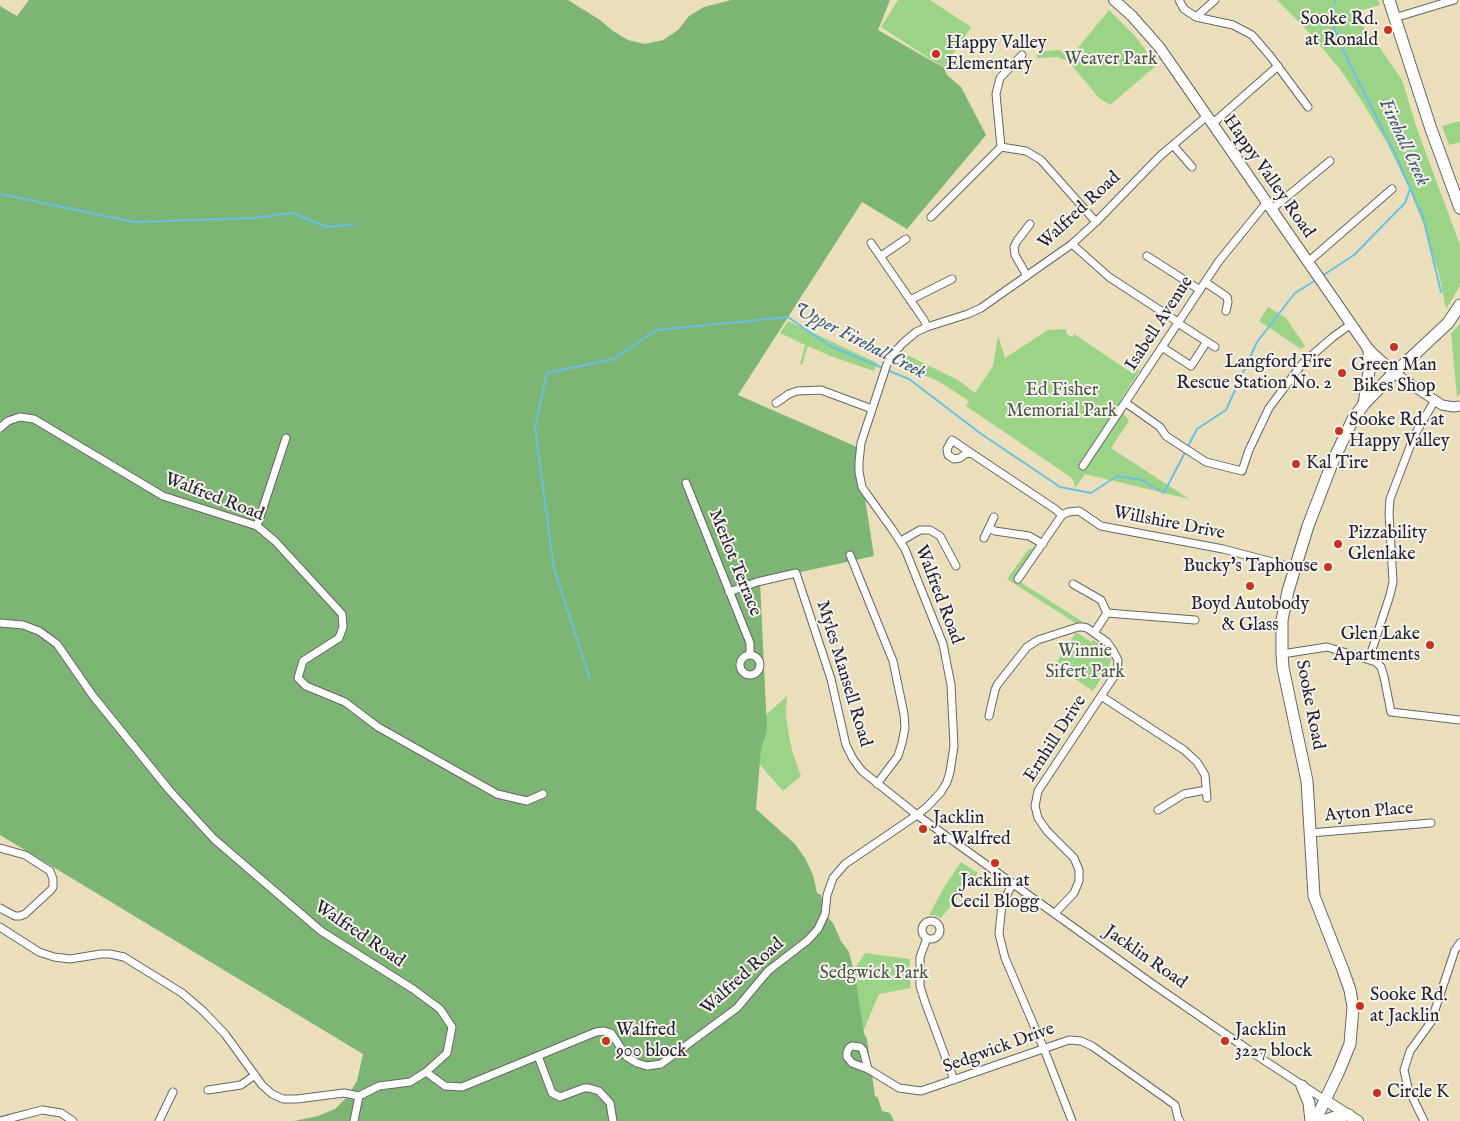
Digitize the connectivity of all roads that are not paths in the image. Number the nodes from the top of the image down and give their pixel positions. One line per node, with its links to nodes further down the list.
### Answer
1 (1114, 0): 11 (main road, Happy Valley Road)
2 (1179, 0): 6 (street)
3 (1215, 0): 6 (street)
4 (1389, 0): 7 (main road)
5 (1454, 0): 7 (street)
6 (1196, 17): 9 (street)
7 (1394, 18): 18 (main road)
8 (1022, 55): 13 (street)
9 (1278, 66): 10 (street); 11 (street, Walfred Road)
10 (1308, 107)
11 (1209, 120): 12 (street, Walfred Road); 17 (main road, Happy Valley Road)
12 (1173, 144): 15 (street); 20 (street, Walfred Road)
13 (1001, 148): 19 (street); 20 (street)
14 (1330, 162): 17 (street, Isabell Avenue)
15 (1192, 167)
16 (1392, 189): 27 (street)
17 (1269, 206): 27 (main road, Happy Valley Road); 30 (street, Isabell Avenue)
18 (1460, 208)
19 (931, 217)
20 (1096, 222): 24 (street, Walfred Road)
21 (1030, 224): 28 (street)
22 (906, 239): 25 (street)
23 (871, 243): 25 (street)
24 (1072, 244): 28 (street, Walfred Road); 35 (street)
25 (881, 256): 32 (street)
26 (1147, 256): 31 (street)
27 (1308, 262): 36 (main road, Happy Valley Road)
28 (1027, 276): 37 (street, Walfred Road)
29 (952, 279): 32 (street)
30 (1205, 282): 31 (street, Isabell Avenue); 34 (street)
31 (1200, 290): 35 (street, Isabell Avenue)
32 (910, 300): 37 (street)
33 (1460, 305): 42 (main road, Sooke Road)
34 (1226, 311)
35 (1178, 323): 39 (street, Isabell Avenue); 40 (street)
36 (1351, 324): 41 (main road, Happy Valley Road); 45 (street)
37 (926, 327): 48 (street, Walfred Road)
38 (1204, 346): 39 (street)
39 (1162, 347): 45 (street, Isabell Avenue)
40 (1215, 347)
41 (1369, 350): 42 (main road, Happy Valley Road); 46 (main road)
42 (1394, 373): 43 (street); 46 (main road, Sooke Road)
43 (1435, 400): 47 (street); 73 (street)
44 (776, 403): 48 (street)
45 (1126, 404): 52 (street, Isabell Avenue)
46 (1364, 404): 63 (main road, Sooke Road)
47 (1460, 406)
48 (872, 409): 59 (street, Walfred Road)
49 (0, 428): 56 (street, Walfred Road)
50 (286, 438): 56 (street)
51 (971, 453): 54 (street)
52 (1083, 466)
53 (686, 483): 66 (street, Merlot Terrace)
54 (1062, 515): 60 (street); 63 (street, Willshire Drive)
55 (994, 517): 57 (street)
56 (257, 526): 79 (street, Walfred Road)
57 (988, 528): 58 (street); 60 (street)
58 (984, 538)
59 (901, 541): 62 (street); 82 (street, Walfred Road)
60 (1043, 544): 64 (street)
61 (850, 555): 77 (street)
62 (956, 566)
63 (1295, 568): 71 (main road, Sooke Road)
64 (1018, 580)
65 (1073, 584): 67 (street)
66 (729, 592): 72 (street, Merlot Terrace); 77 (street, Myles Mansell Road)
67 (1106, 613): 68 (street); 70 (street)
68 (1195, 620)
69 (0, 623): 95 (street, Walfred Road)
70 (1094, 633): 74 (street, Ernhill Drive); 75 (street)
71 (1282, 654): 73 (street); 84 (main road, Sooke Road)
72 (750, 655)
73 (1368, 660): 76 (street)
74 (1101, 696): 78 (street); 88 (street, Ernhill Drive)
75 (989, 716)
76 (1460, 720)
77 (877, 784): 82 (street, Myles Mansell Road)
78 (1206, 790): 80 (street); 81 (street)
79 (543, 794)
80 (1206, 798)
81 (1158, 810)
82 (917, 815): 86 (street, Jacklin Road); 93 (street, Walfred Road)
83 (1431, 823): 84 (street, Ayton Place)
84 (1310, 833): 102 (main road, Sooke Road)
85 (0, 848): 87 (street)
86 (1014, 884): 88 (street, Jacklin Road); 92 (street)
87 (0, 908)
88 (1055, 913): 98 (street, Jacklin Road)
89 (0, 927): 96 (street)
90 (927, 938): 97 (street)
91 (1460, 943): 114 (street)
92 (1044, 1049): 97 (street, Sedgwick Drive); 105 (street, Sedgwick Drive); 110 (street)
93 (538, 1056): 95 (street, Walfred Road); 109 (street)
94 (868, 1068): 97 (street, Sedgwick Drive)
95 (426, 1072): 101 (street)
96 (254, 1075): 99 (street); 101 (street)
97 (954, 1080)
98 (1302, 1086): 102 (street, Jacklin Road); 111 (main road)
99 (208, 1090)
100 (173, 1092): 107 (street)
101 (359, 1096): 108 (street)
102 (1325, 1100): 103 (main road, Jacklin Road); 112 (main road, Sooke Road)
103 (1353, 1118): 113 (main road)
104 (0, 1120): 106 (street)
105 (1178, 1120)
106 (73, 1121)
107 (159, 1121)
108 (354, 1121)
109 (613, 1121)
110 (1072, 1121)
111 (1311, 1121)
112 (1315, 1121)
113 (1323, 1121)
114 (1424, 1121)

